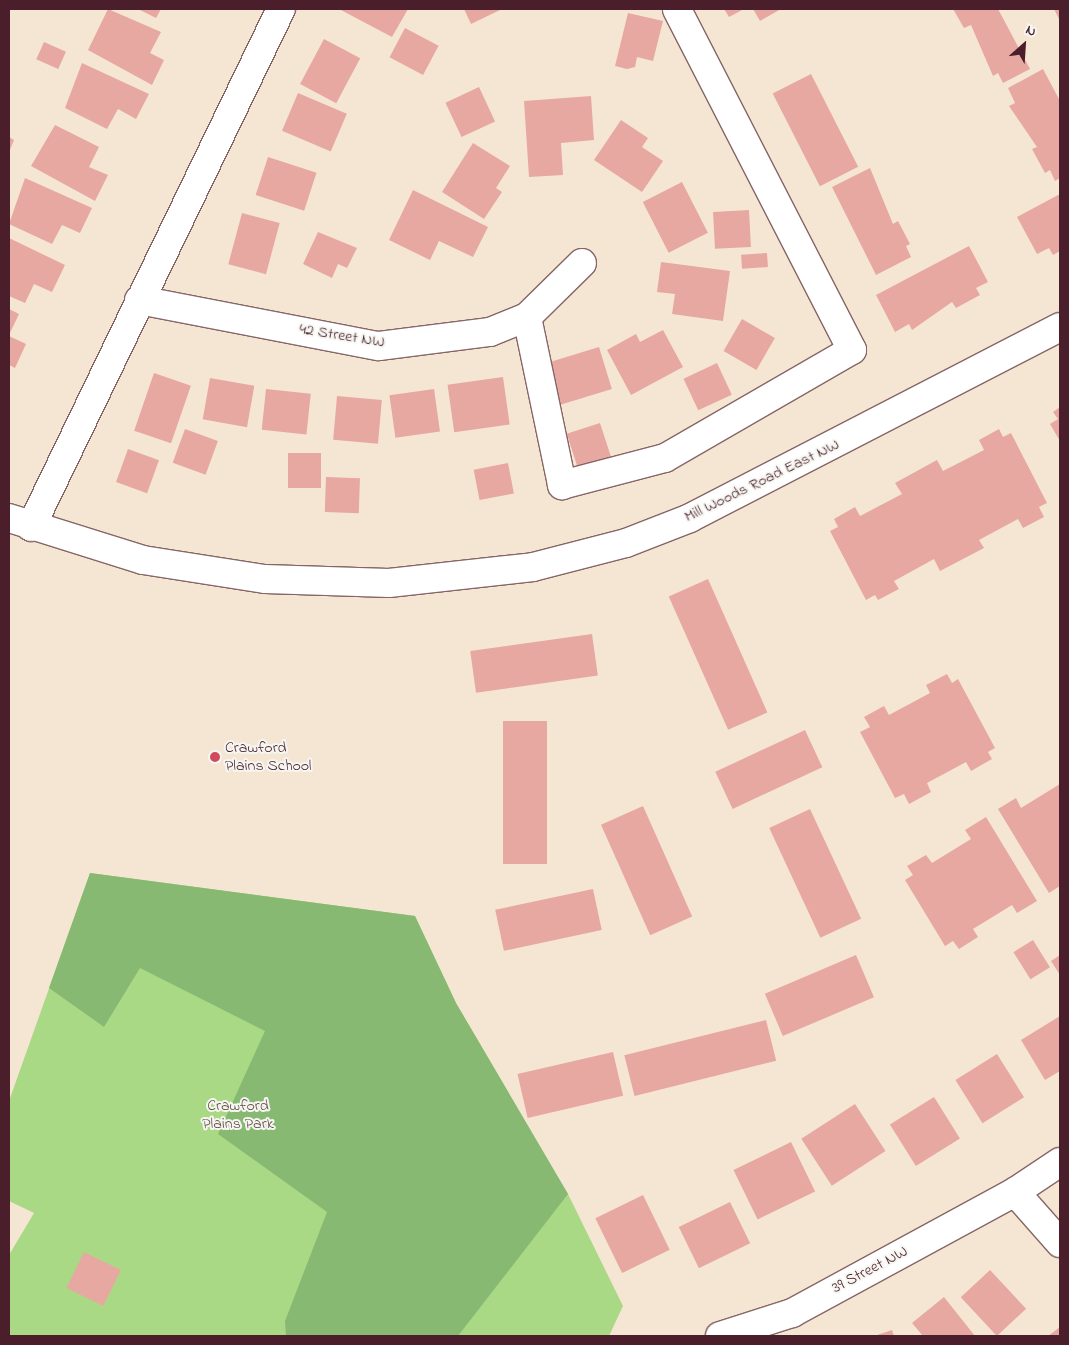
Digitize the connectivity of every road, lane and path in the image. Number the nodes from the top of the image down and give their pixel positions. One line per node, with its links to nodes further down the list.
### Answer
1 (281, 9): 4 (street)
2 (678, 9): 5 (street)
3 (582, 263): 5 (street, 42 Street NW)
4 (139, 300): 5 (street, 42 Street NW); 7 (street)
5 (526, 317)
6 (1060, 327): 7 (street, Mill Woods Road East NW)
7 (20, 522)
8 (1060, 1162): 9 (street, 39 Street NW)
9 (1016, 1192): 10 (street); 11 (street, 39 Street NW)
10 (1060, 1243)
11 (720, 1336)

